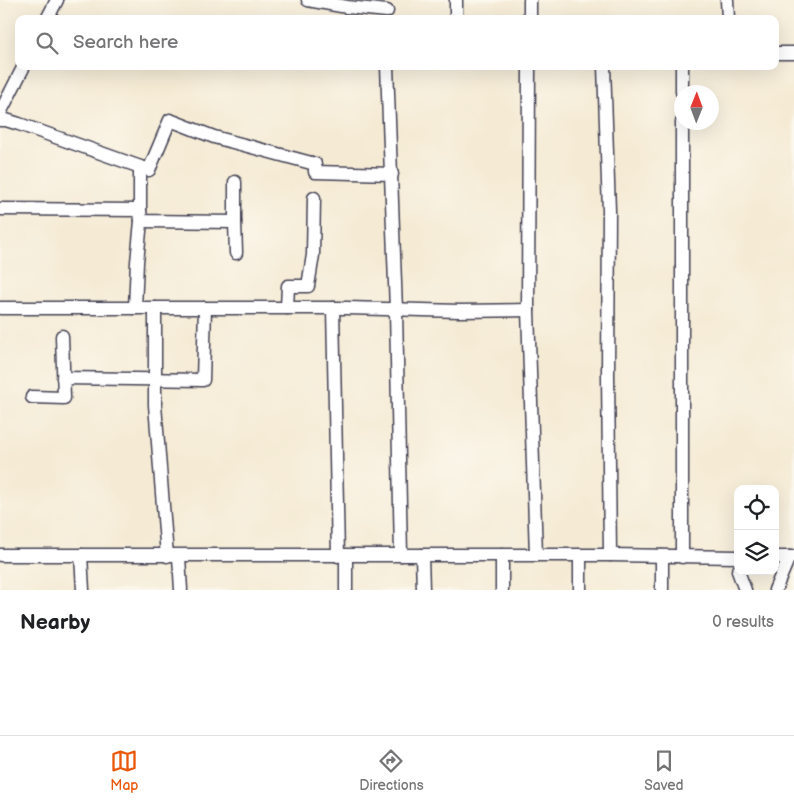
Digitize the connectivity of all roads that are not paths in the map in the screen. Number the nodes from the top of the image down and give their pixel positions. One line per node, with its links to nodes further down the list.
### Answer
1 (57, 0): 7 (street)
2 (308, 0): 6 (street)
3 (456, 0): 8 (street)
4 (530, 0): 9 (street)
5 (727, 0): 10 (street)
6 (387, 10)
7 (50, 15)
8 (456, 15)
9 (530, 15)
10 (728, 15)
11 (779, 53): 12 (street)
12 (794, 53)
13 (22, 70): 19 (street)
14 (387, 70): 23 (street)
15 (530, 70): 37 (street)
16 (604, 70): 49 (street)
17 (682, 70): 18 (street)
18 (682, 85)
19 (0, 113)
20 (0, 120): 22 (street)
21 (682, 130): 53 (street)
22 (140, 167): 23 (street); 27 (street)
23 (392, 174): 36 (street)
24 (235, 182): 28 (street)
25 (314, 198): 34 (street)
26 (0, 209): 27 (street)
27 (141, 215): 28 (street); 31 (street)
28 (235, 222): 29 (street)
29 (236, 253)
30 (0, 308): 31 (street)
31 (135, 308): 32 (street)
32 (155, 308): 33 (street); 40 (street)
33 (205, 308): 34 (street); 40 (street)
34 (287, 308): 35 (street)
35 (333, 308): 36 (street); 51 (street)
36 (396, 310): 37 (street); 44 (street)
37 (528, 310): 47 (street)
38 (62, 336): 39 (street)
39 (63, 378): 40 (street); 41 (street)
40 (155, 380): 50 (street)
41 (32, 397)
42 (0, 555): 43 (street)
43 (81, 555): 50 (street); 58 (street)
44 (401, 555): 45 (street); 51 (street)
45 (422, 555): 46 (street); 61 (street)
46 (502, 555): 47 (street); 62 (street)
47 (536, 555): 48 (street)
48 (580, 555): 49 (street); 63 (street)
49 (610, 555): 52 (street)
50 (173, 556): 51 (street); 59 (street)
51 (342, 556): 60 (street)
52 (662, 556): 53 (street); 64 (street)
53 (682, 556): 55 (street)
54 (792, 556): 56 (street); 66 (street)
55 (734, 557)
56 (779, 557)
57 (739, 575): 65 (street)
58 (83, 590)
59 (181, 590)
60 (346, 590)
61 (422, 590)
62 (502, 590)
63 (580, 590)
64 (662, 590)
65 (745, 590)
66 (776, 590)

